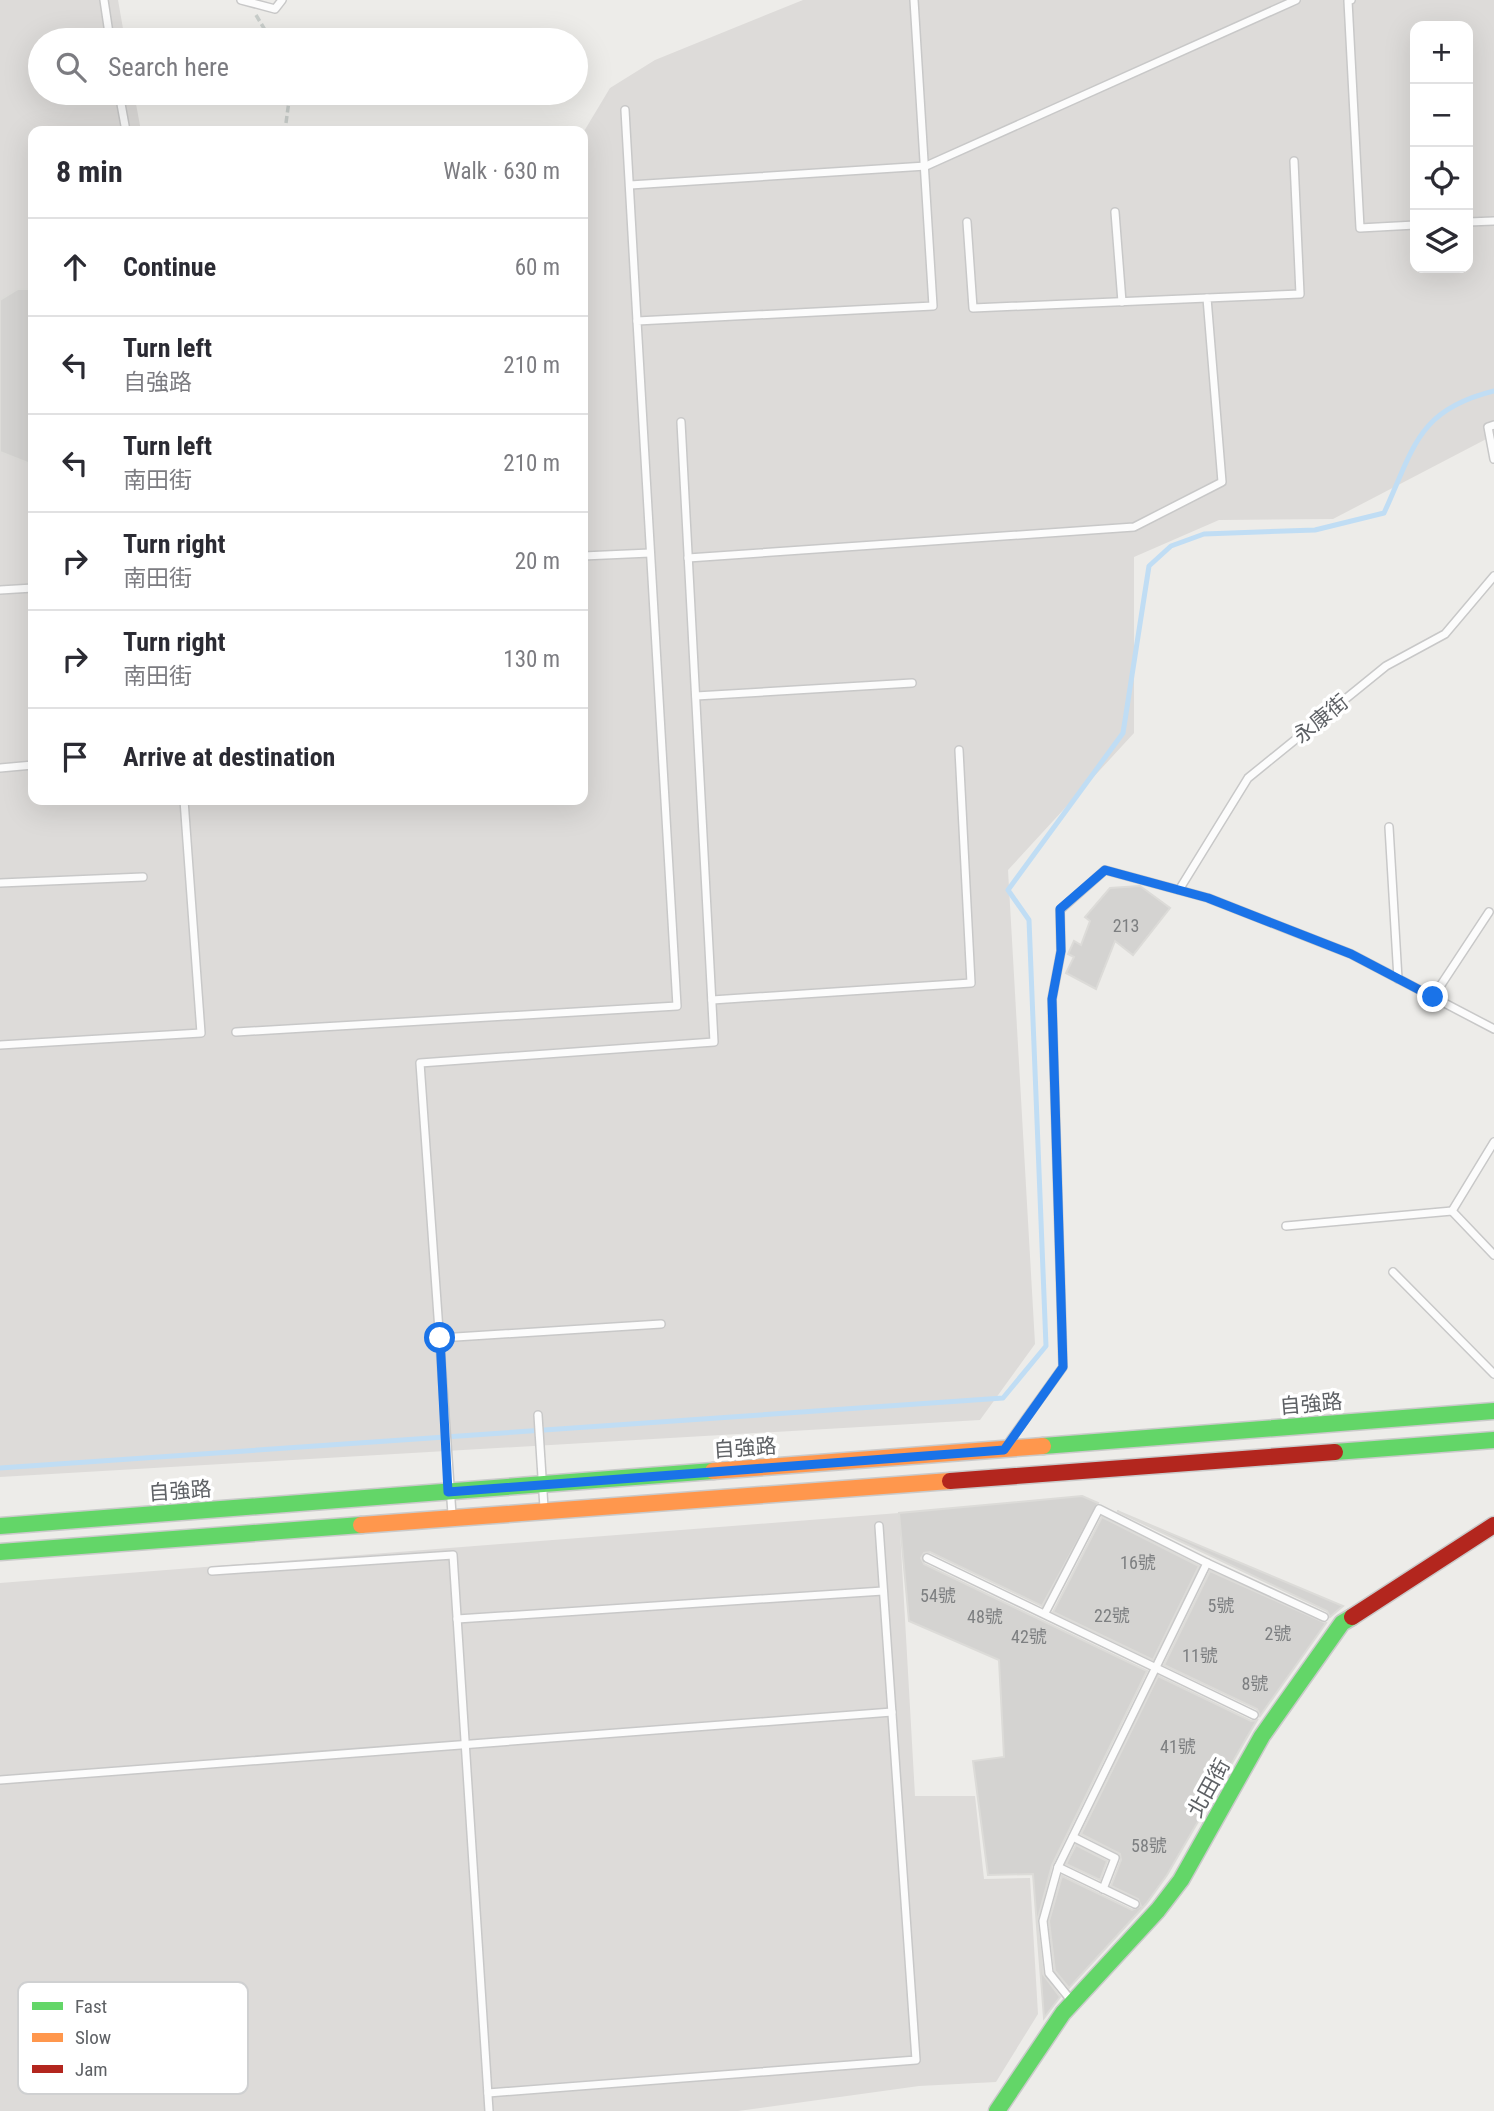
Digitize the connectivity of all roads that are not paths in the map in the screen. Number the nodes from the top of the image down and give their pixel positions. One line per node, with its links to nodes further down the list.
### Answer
1 (104, 0): 7 (lane)
2 (241, 0): 3 (lane)
3 (282, 0)
4 (914, 0): 12 (lane)
5 (1296, 0): 12 (lane)
6 (1351, 0): 18 (lane)
7 (108, 28)
8 (121, 105): 10 (lane)
9 (625, 110): 13 (lane)
10 (125, 126)
11 (1293, 161): 19 (lane)
12 (926, 166): 13 (lane); 21 (lane)
13 (630, 185): 21 (lane)
14 (1115, 212): 20 (lane)
15 (1494, 221): 17 (lane)
16 (967, 222): 20 (lane)
17 (1473, 222)
18 (1410, 225)
19 (1207, 298): 20 (lane); 27 (lane)
20 (1122, 302)
21 (637, 321): 25 (lane)
22 (681, 422): 27 (lane)
23 (1494, 425): 24 (lane)
24 (1494, 458)
25 (650, 553): 26 (lane); 46 (lane)
26 (588, 556)
27 (688, 558): 32 (lane)
28 (1494, 576): 40 (lane, 永康街)
29 (28, 588): 30 (lane)
30 (0, 590)
31 (912, 682): 32 (lane)
32 (696, 696): 44 (lane)
33 (959, 750): 44 (lane)
34 (28, 765): 35 (lane)
35 (0, 768)
36 (184, 805): 47 (lane)
37 (1389, 827): 42 (lane)
38 (143, 877): 39 (lane)
39 (0, 883)
40 (1179, 890): 42 (lane); 59 (lane)
41 (1489, 912): 43 (lane)
42 (1398, 978): 43 (lane)
43 (1433, 997): 45 (lane)
44 (712, 999): 54 (lane)
45 (1494, 1030)
46 (236, 1032)
47 (0, 1045)
48 (1494, 1142): 49 (lane)
49 (1451, 1211): 50 (lane); 51 (lane)
50 (1286, 1226)
51 (1494, 1255)
52 (1393, 1272): 55 (lane)
53 (661, 1324): 54 (lane)
54 (440, 1338): 62 (lane)
55 (1494, 1374)
56 (1494, 1411): 59 (main road, 自強路)
57 (538, 1415): 61 (lane)
58 (1494, 1440): 60 (main road)
59 (1004, 1450): 60 (lane); 61 (main road, 自強路)
60 (1006, 1476): 63 (main road)
61 (541, 1485): 62 (main road, 自強路); 63 (lane)
62 (448, 1492): 64 (lane); 66 (main road, 自強路)
63 (544, 1510): 64 (main road)
64 (452, 1517): 68 (main road)
65 (1494, 1525): 85 (main road, 北田街)
66 (0, 1526)
67 (878, 1527): 72 (lane)
68 (0, 1552)
69 (927, 1558): 73 (lane)
70 (1207, 1563): 73 (lane); 74 (lane); 76 (lane)
71 (212, 1571): 75 (lane)
72 (883, 1591): 75 (lane); 77 (lane)
73 (1045, 1613): 76 (lane)
74 (1324, 1617)
75 (457, 1619): 79 (lane)
76 (1155, 1668): 78 (lane); 81 (lane)
77 (892, 1712): 79 (lane); 86 (lane)
78 (1254, 1715)
79 (465, 1743): 80 (lane); 86 (lane)
80 (0, 1780)
81 (1073, 1837): 82 (lane); 83 (lane)
82 (1058, 1867): 83 (lane); 85 (lane)
83 (1103, 1889): 84 (lane)
84 (1135, 1904)
85 (1073, 2003): 88 (main road, 北田街)
86 (488, 2092): 87 (lane)
87 (489, 2111)
88 (997, 2111)

